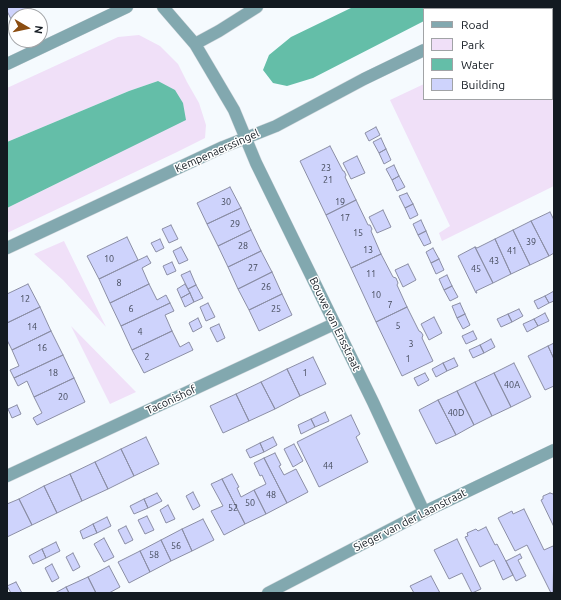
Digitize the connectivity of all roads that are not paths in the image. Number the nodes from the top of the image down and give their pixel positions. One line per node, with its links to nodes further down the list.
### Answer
1 (127, 7): 6 (street)
2 (163, 7): 4 (street, Bouwe van Ensstraat)
3 (256, 7): 4 (street)
4 (195, 44): 7 (street, Bouwe van Ensstraat)
5 (423, 50): 7 (street, Kempenaerssingel)
6 (7, 64)
7 (245, 137): 8 (street, Kempenaerssingel); 9 (street, Bouwe van Ensstraat)
8 (7, 248)
9 (334, 324): 11 (street, Taconishof); 12 (street, Bouwe van Ensstraat)
10 (554, 450): 12 (street, Sieger van der Laanstraat)
11 (7, 476)
12 (424, 512): 13 (street, Sieger van der Laanstraat)
13 (268, 593)

